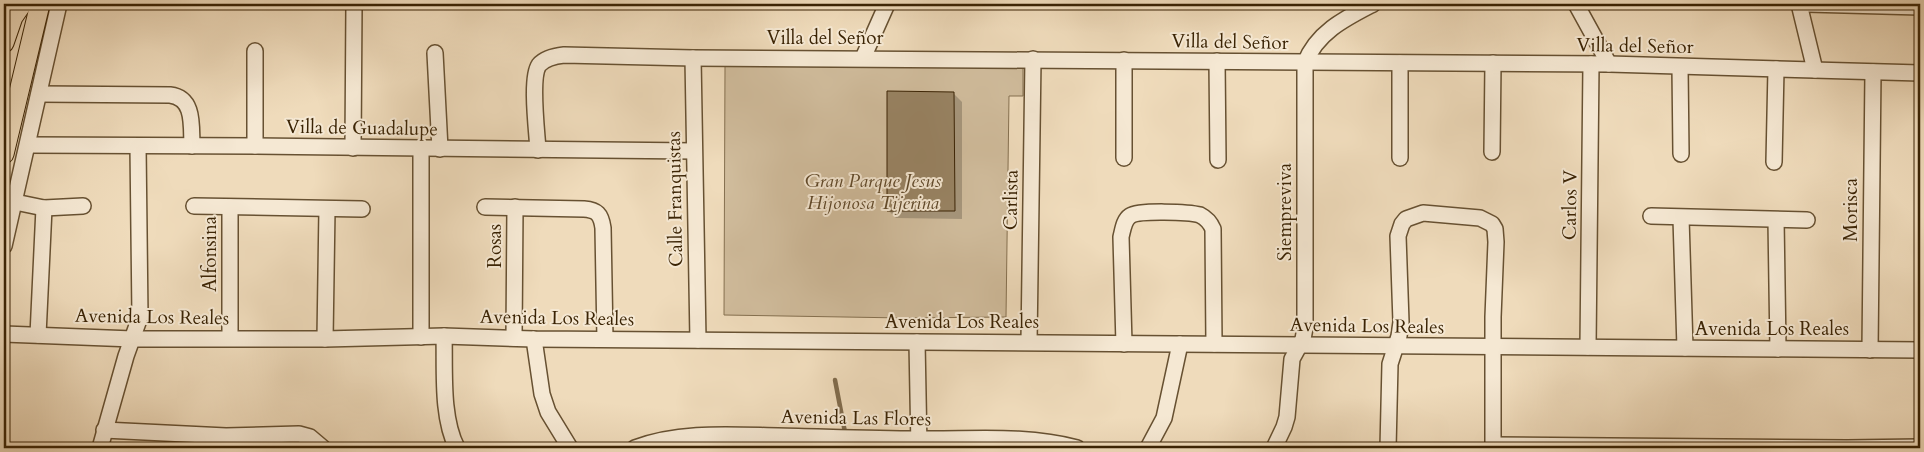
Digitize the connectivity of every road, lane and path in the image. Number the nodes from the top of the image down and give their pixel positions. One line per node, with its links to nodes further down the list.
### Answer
1 (22, 4): 11 (main road)
2 (40, 4): 40 (main road)
3 (59, 4): 29 (street)
4 (354, 4): 34 (street)
5 (887, 4): 15 (street)
6 (1373, 4): 19 (street)
7 (1576, 4): 23 (street)
8 (1799, 4): 26 (street)
9 (1807, 4): 10 (street)
10 (1920, 7)
11 (4, 43)
12 (255, 51): 33 (street)
13 (435, 53): 36 (street)
14 (693, 58): 15 (street, Villa del Señor); 37 (street, Villa del Señor); 38 (street, Calle Franquistas)
15 (863, 58): 16 (street, Villa del Señor)
16 (1033, 59): 17 (street, Villa del Señor); 72 (street, Carlista)
17 (1124, 60): 18 (street, Villa del Señor); 42 (street)
18 (1217, 61): 19 (street, Villa del Señor); 44 (street)
19 (1306, 62): 20 (street, Villa del Señor); 76 (street, Siempreviva)
20 (1400, 63): 21 (street, Villa del Señor); 43 (street)
21 (1493, 63): 22 (street, Villa del Señor); 39 (street)
22 (1591, 64): 23 (street, Villa del Señor); 79 (street, Carlos V)
23 (1609, 64): 24 (street, Villa del Señor)
24 (1680, 67): 25 (street, Villa del Señor); 41 (street)
25 (1776, 69): 26 (street, Villa del Señor); 45 (street)
26 (1815, 70): 27 (street, Villa del Señor)
27 (1872, 72): 28 (street, Villa del Señor); 82 (street, Morisca)
28 (1920, 73)
29 (39, 94): 30 (street); 32 (street)
30 (28, 145): 31 (street, Villa de Guadalupe); 46 (street)
31 (138, 146): 32 (street, Villa de Guadalupe); 66 (street)
32 (192, 146): 33 (street, Villa de Guadalupe)
33 (255, 146): 34 (street, Villa de Guadalupe)
34 (353, 148): 35 (street, Villa de Guadalupe)
35 (421, 149): 36 (street, Villa de Guadalupe); 63 (street)
36 (440, 149): 37 (street, Villa de Guadalupe)
37 (538, 150): 38 (street, Villa de Guadalupe)
38 (694, 151): 70 (street, Calle Franquistas)
39 (1492, 152)
40 (4, 154)
41 (1681, 154)
42 (1124, 158)
43 (1400, 158)
44 (1218, 160)
45 (1774, 162)
46 (15, 202): 52 (street); 59 (street)
47 (83, 206): 52 (street)
48 (194, 206): 49 (street)
49 (230, 207): 54 (street, Alfonsina); 64 (street, Alfonsina)
50 (485, 207): 51 (street)
51 (515, 207): 65 (street, Rosas); 69 (street, Rosas)
52 (44, 208): 61 (street)
53 (362, 208): 54 (street, Alfonsina)
54 (327, 209): 67 (street)
55 (1651, 216): 56 (street)
56 (1681, 218): 57 (street); 80 (street)
57 (1776, 220): 58 (street); 81 (street)
58 (1807, 220)
59 (4, 246)
60 (4, 334): 61 (street, Avenida Los Reales)
61 (38, 334): 66 (street, Avenida Los Reales)
62 (444, 336): 63 (street, Avenida Los Reales); 65 (street, Avenida Los Reales); 95 (street)
63 (421, 337): 67 (street, Avenida Los Reales)
64 (230, 338): 66 (street, Avenida Los Reales); 67 (street, Avenida Los Reales)
65 (514, 338): 68 (street, Avenida Los Reales)
66 (133, 339): 84 (street)
67 (325, 339)
68 (534, 339): 69 (street, Avenida Los Reales); 96 (street)
69 (605, 339): 70 (street, Avenida Los Reales)
70 (698, 340): 71 (street, Avenida Los Reales)
71 (917, 342): 72 (street, Avenida Los Reales); 87 (street)
72 (1029, 342): 73 (street, Avenida Los Reales)
73 (1124, 344): 74 (street, Avenida Los Reales); 75 (street)
74 (1180, 344): 75 (street, Avenida Los Reales); 99 (street)
75 (1214, 344): 76 (street, Avenida Los Reales)
76 (1299, 345): 77 (street, Avenida Los Reales); 100 (street, Siempreviva)
77 (1396, 347): 78 (street, Avenida Los Reales); 78 (street); 101 (street)
78 (1494, 347): 79 (street, Avenida Los Reales); 89 (street)
79 (1588, 347): 80 (street, Avenida Los Reales)
80 (1685, 348): 81 (street, Avenida Los Reales)
81 (1778, 349): 82 (street, Avenida Los Reales)
82 (1870, 350): 83 (street, Avenida Los Reales)
83 (1920, 350)
84 (104, 430): 85 (street); 93 (street)
85 (226, 436): 88 (street); 94 (street)
86 (754, 442): 87 (street, Avenida Las Flores); 97 (street, Avenida Las Flores)
87 (919, 444): 98 (street, Avenida Las Flores)
88 (321, 446)
89 (1494, 447): 90 (street)
90 (1601, 447): 91 (street)
91 (1700, 447): 102 (street)
92 (1920, 447): 102 (street)
93 (100, 448)
94 (214, 448)
95 (457, 448)
96 (570, 448)
97 (635, 448)
98 (1077, 448)
99 (1148, 448)
100 (1274, 448)
101 (1388, 448)
102 (1847, 448)

